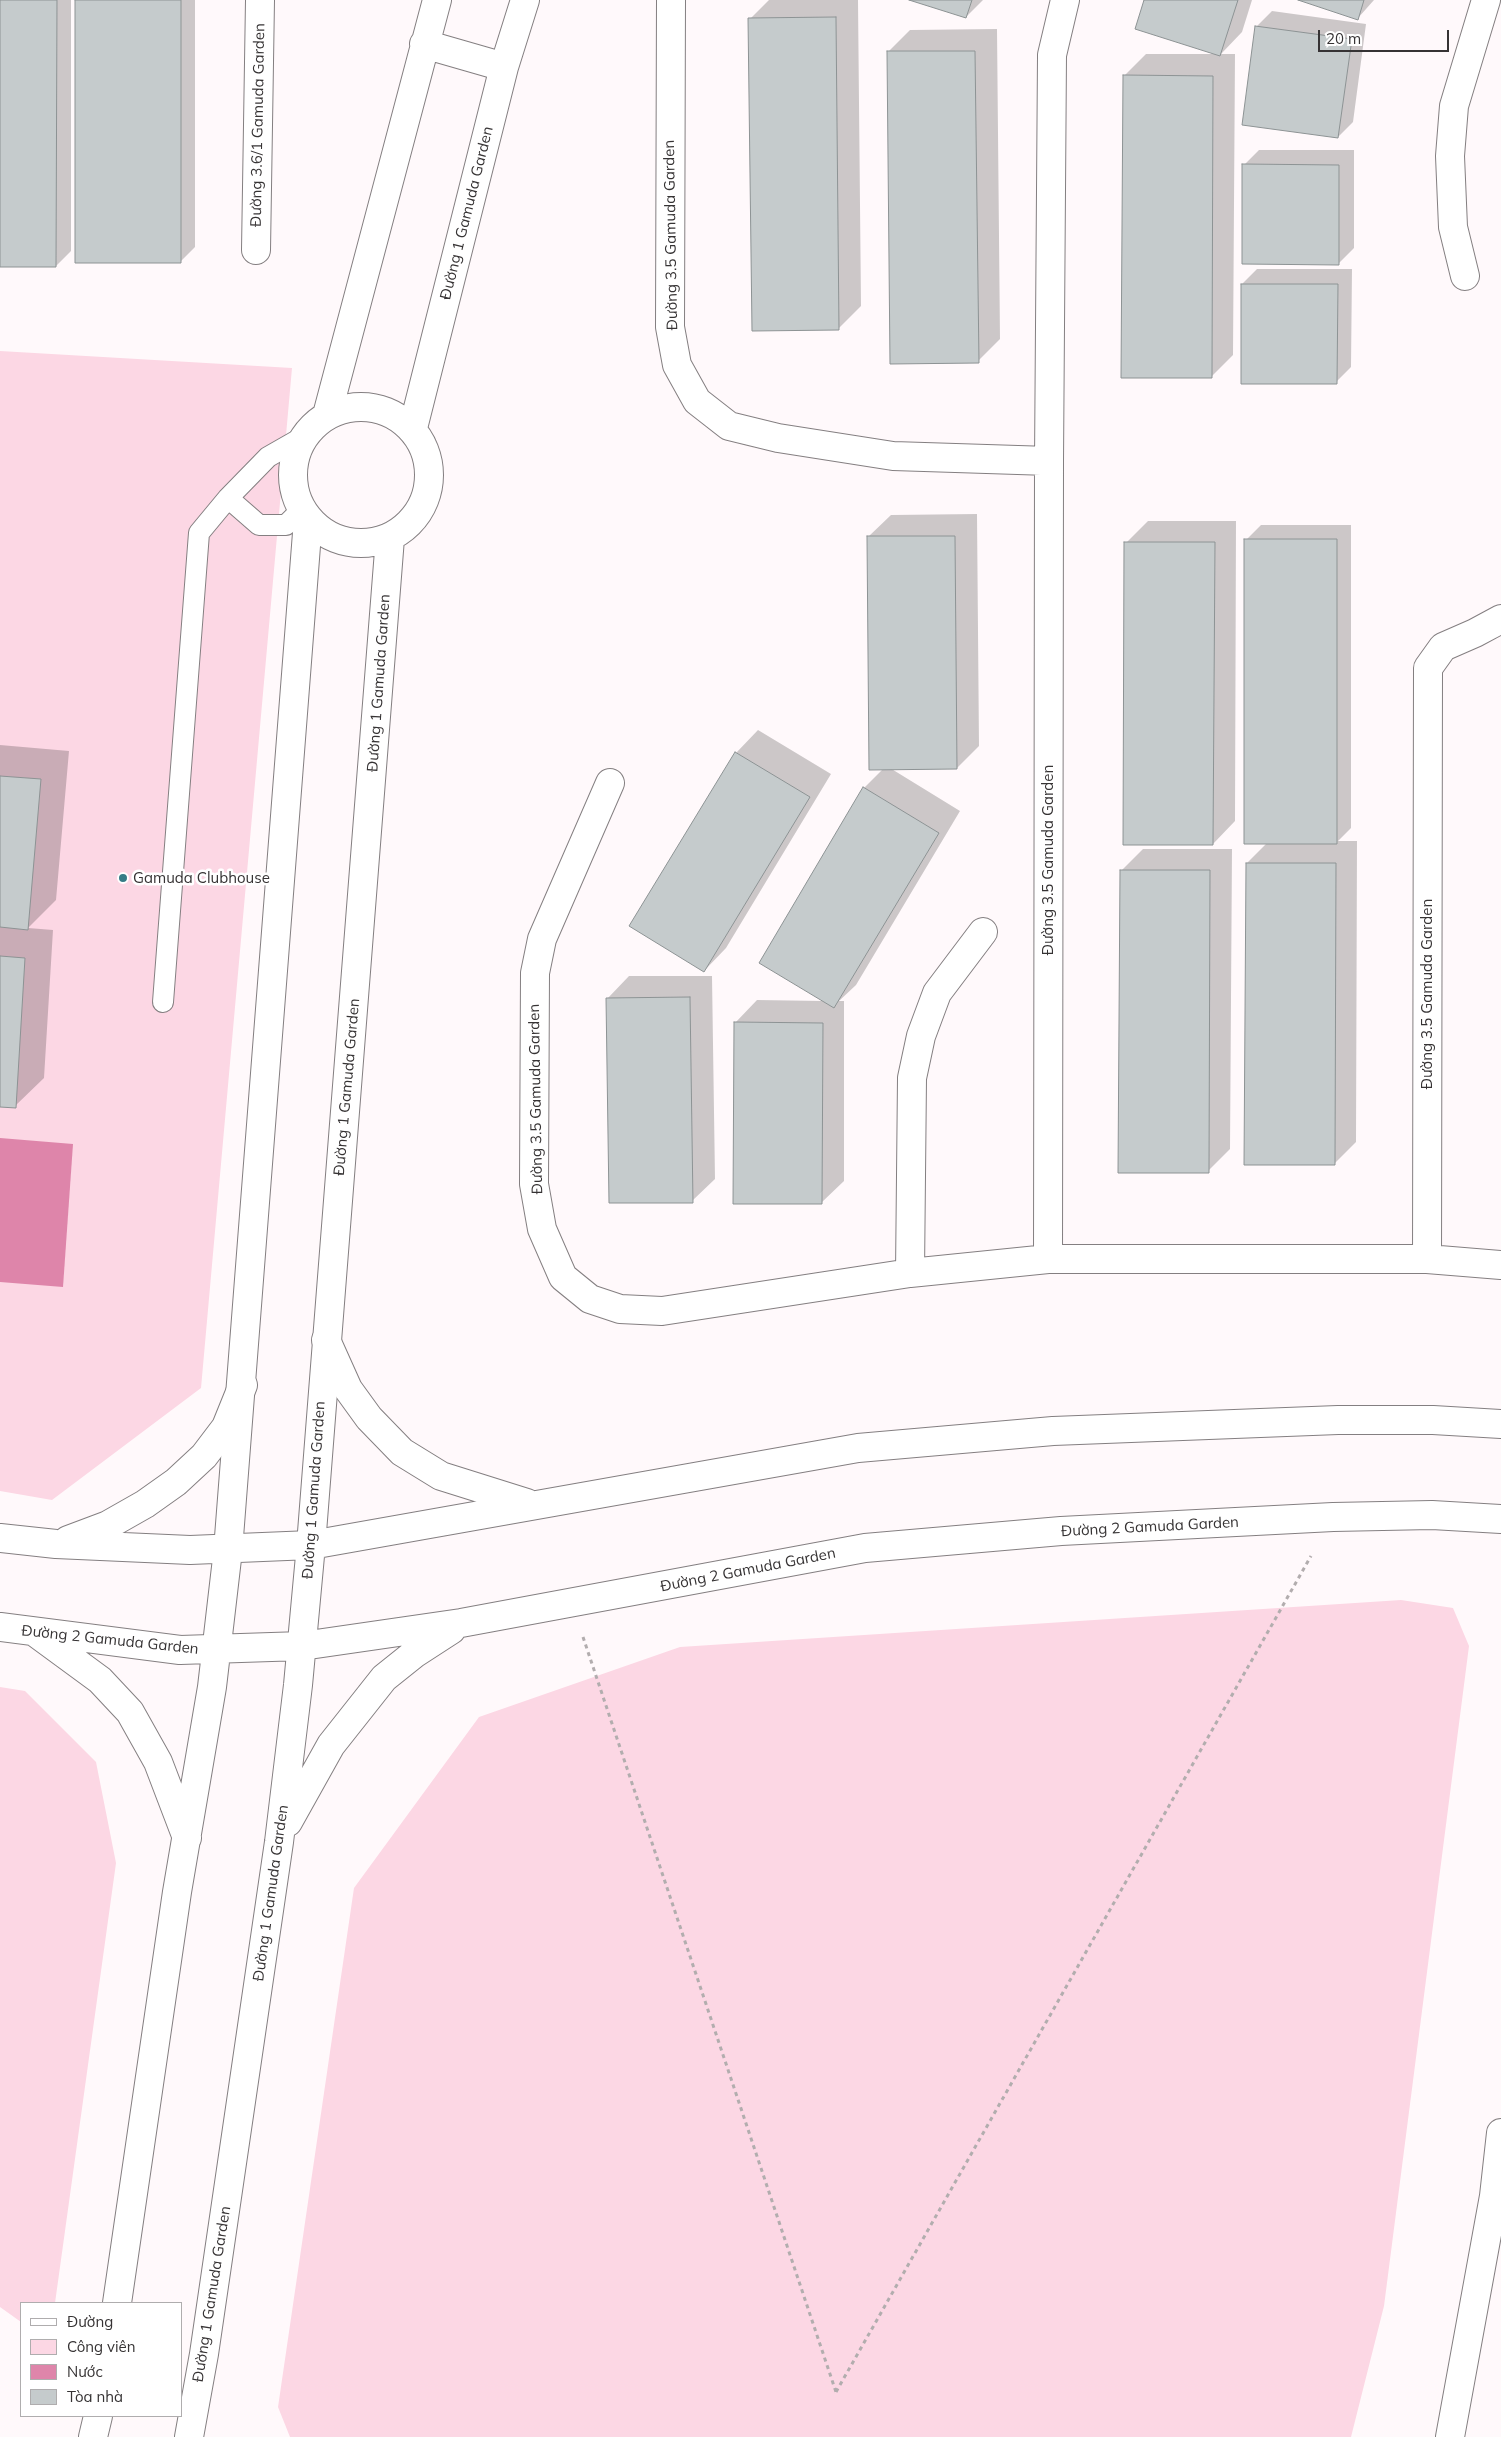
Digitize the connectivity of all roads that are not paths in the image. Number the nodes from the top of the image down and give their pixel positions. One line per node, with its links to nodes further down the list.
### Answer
1 (260, 0): 9 (street, Đường 3.6/1 Gamuda Garden)
2 (437, 0): 7 (street)
3 (526, 0): 8 (street, Đường 1 Gamuda Garden)
4 (671, 0): 14 (street, Đường 3.5 Gamuda Garden)
5 (1065, 0): 14 (street, Đường 3.5 Gamuda Garden)
6 (1486, 0): 10 (street)
7 (424, 44): 8 (street); 11 (street)
8 (504, 67): 12 (street, Đường 1 Gamuda Garden)
9 (256, 250)
10 (1465, 276)
11 (327, 414): 12 (street); 13 (street)
12 (413, 428): 17 (street)
13 (303, 437): 15 (lane); 16 (street)
14 (1048, 461): 22 (street, Đường 3.5 Gamuda Garden)
15 (228, 498): 16 (lane); 21 (lane)
16 (305, 515): 17 (street); 27 (street)
17 (390, 538): 26 (street, Đường 1 Gamuda Garden)
18 (1501, 619): 23 (street, Đường 3.5 Gamuda Garden)
19 (610, 783): 25 (street, Đường 3.5 Gamuda Garden)
20 (983, 932): 25 (street)
21 (163, 1002)
22 (1048, 1260): 23 (street, Đường 3.5 Gamuda Garden); 25 (street, Đường 3.5 Gamuda Garden)
23 (1427, 1260): 24 (street, Đường 3.5 Gamuda Garden)
24 (1501, 1265)
25 (910, 1273)
26 (326, 1340): 29 (street); 33 (street, Đường 1 Gamuda Garden)
27 (243, 1385): 32 (street); 34 (street)
28 (1501, 1424): 29 (street)
29 (531, 1504): 33 (street)
30 (1501, 1519): 35 (street, Đường 2 Gamuda Garden)
31 (0, 1538): 32 (street)
32 (56, 1544): 34 (street)
33 (311, 1546): 34 (street); 38 (street, Đường 1 Gamuda Garden)
34 (228, 1550): 39 (street)
35 (461, 1624): 38 (street, Đường 2 Gamuda Garden); 41 (street)
36 (0, 1627): 37 (street, Đường 2 Gamuda Garden)
37 (34, 1632): 39 (street, Đường 2 Gamuda Garden); 40 (street)
38 (302, 1646): 39 (street, Đường 2 Gamuda Garden); 41 (street, Đường 1 Gamuda Garden)
39 (217, 1650): 40 (street)
40 (188, 1840): 43 (street)
41 (278, 1842): 46 (street, Đường 1 Gamuda Garden)
42 (1501, 2133): 47 (street)
43 (116, 2302)
44 (98, 2417): 45 (street)
45 (93, 2437)
46 (189, 2437)
47 (1450, 2437)

